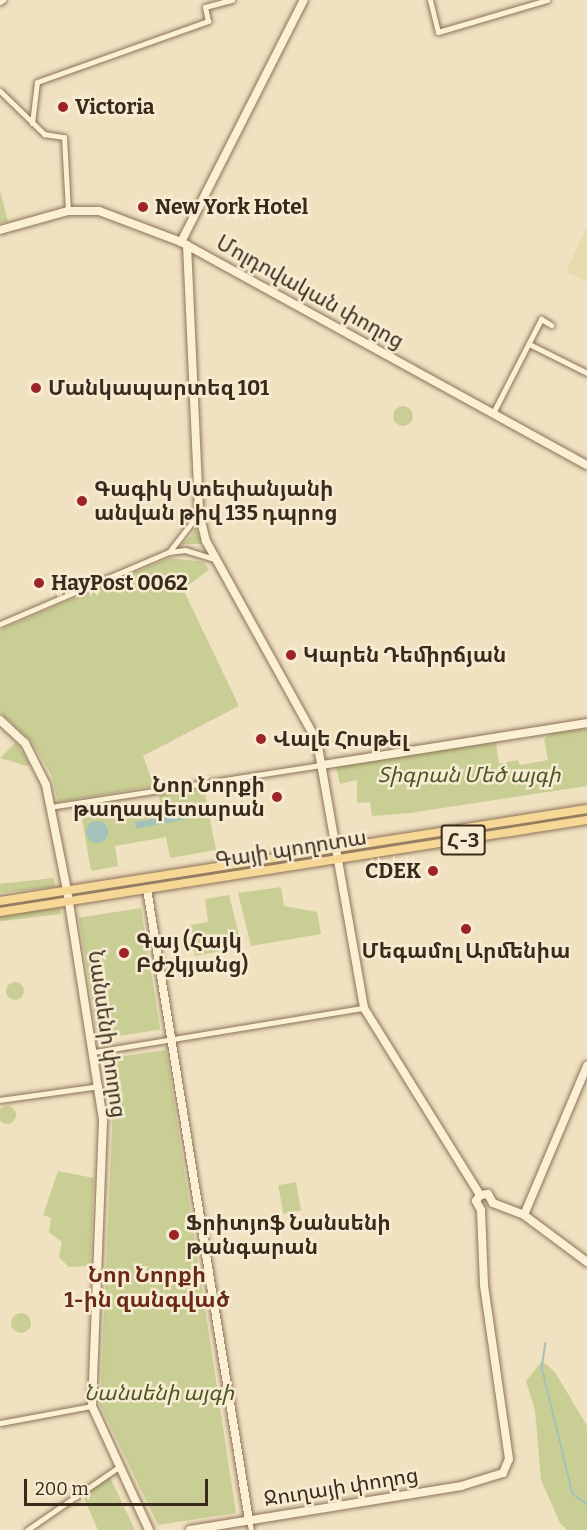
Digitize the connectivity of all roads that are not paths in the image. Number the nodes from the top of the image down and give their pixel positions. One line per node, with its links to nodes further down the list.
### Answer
1 (232, 0): 8 (street)
2 (304, 0): 11 (street)
3 (430, 0): 4 (street)
4 (547, 0)
5 (0, 91): 6 (street)
6 (7, 98): 7 (street); 8 (street)
7 (0, 103)
8 (32, 123): 9 (street)
9 (68, 212): 10 (street, Մոլդովական փողոց); 11 (street, Մոլդովական փողոց)
10 (0, 230)
11 (184, 243): 15 (street, Մոլդովական փողոց); 17 (street)
12 (551, 325): 13 (street)
13 (529, 344): 14 (street); 15 (street)
14 (587, 372)
15 (493, 413): 16 (street, Մոլդովական փողոց)
16 (587, 465)
17 (199, 513): 18 (street); 19 (street)
18 (169, 552): 19 (street); 20 (street)
19 (215, 560): 23 (street)
20 (0, 624)
21 (0, 720): 24 (street, Նանսենի փողոց)
22 (587, 723): 23 (street)
23 (322, 765): 24 (street); 27 (street)
24 (50, 807): 30 (street, Նանսենի փողոց)
25 (587, 809): 27 (main road, Գայի պողոտա / Հ-3)
26 (587, 820): 28 (main road, Գայի պողոտա / Հ-3)
27 (336, 848): 28 (street); 30 (main road, Գայի պողոտա / Հ-3)
28 (339, 860): 29 (main road, Գայի պողոտա / Հ-3); 34 (street)
29 (147, 889): 32 (main road, Գայի պողոտա / Հ-3); 35 (street)
30 (67, 890): 31 (main road, Գայի պողոտա / Հ-3); 32 (street, Նանսենի փողոց)
31 (0, 901)
32 (69, 901): 33 (main road, Գայի պողոտա / Հ-3); 36 (street, Նանսենի փողոց)
33 (0, 912)
34 (364, 1008): 35 (street); 40 (street)
35 (173, 1039): 36 (street); 48 (street)
36 (94, 1052): 38 (street, Նանսենի փողոց)
37 (587, 1066): 43 (street)
38 (99, 1086): 39 (street); 45 (street, Նանսենի փողոց)
39 (0, 1100)
40 (480, 1195): 41 (street); 42 (street)
41 (493, 1203): 42 (street); 43 (street)
42 (481, 1210): 48 (street, Ջուղայի փողոց)
43 (524, 1215): 44 (street)
44 (587, 1262)
45 (92, 1406): 46 (street); 47 (street, Նանսենի փողոց)
46 (0, 1423)
47 (120, 1466): 49 (street); 50 (street, Նանսենի փողոց)
48 (249, 1520): 51 (street, Ջուղայի փողոց); 52 (street)
49 (27, 1530)
50 (149, 1530)
51 (190, 1530)
52 (251, 1530)

